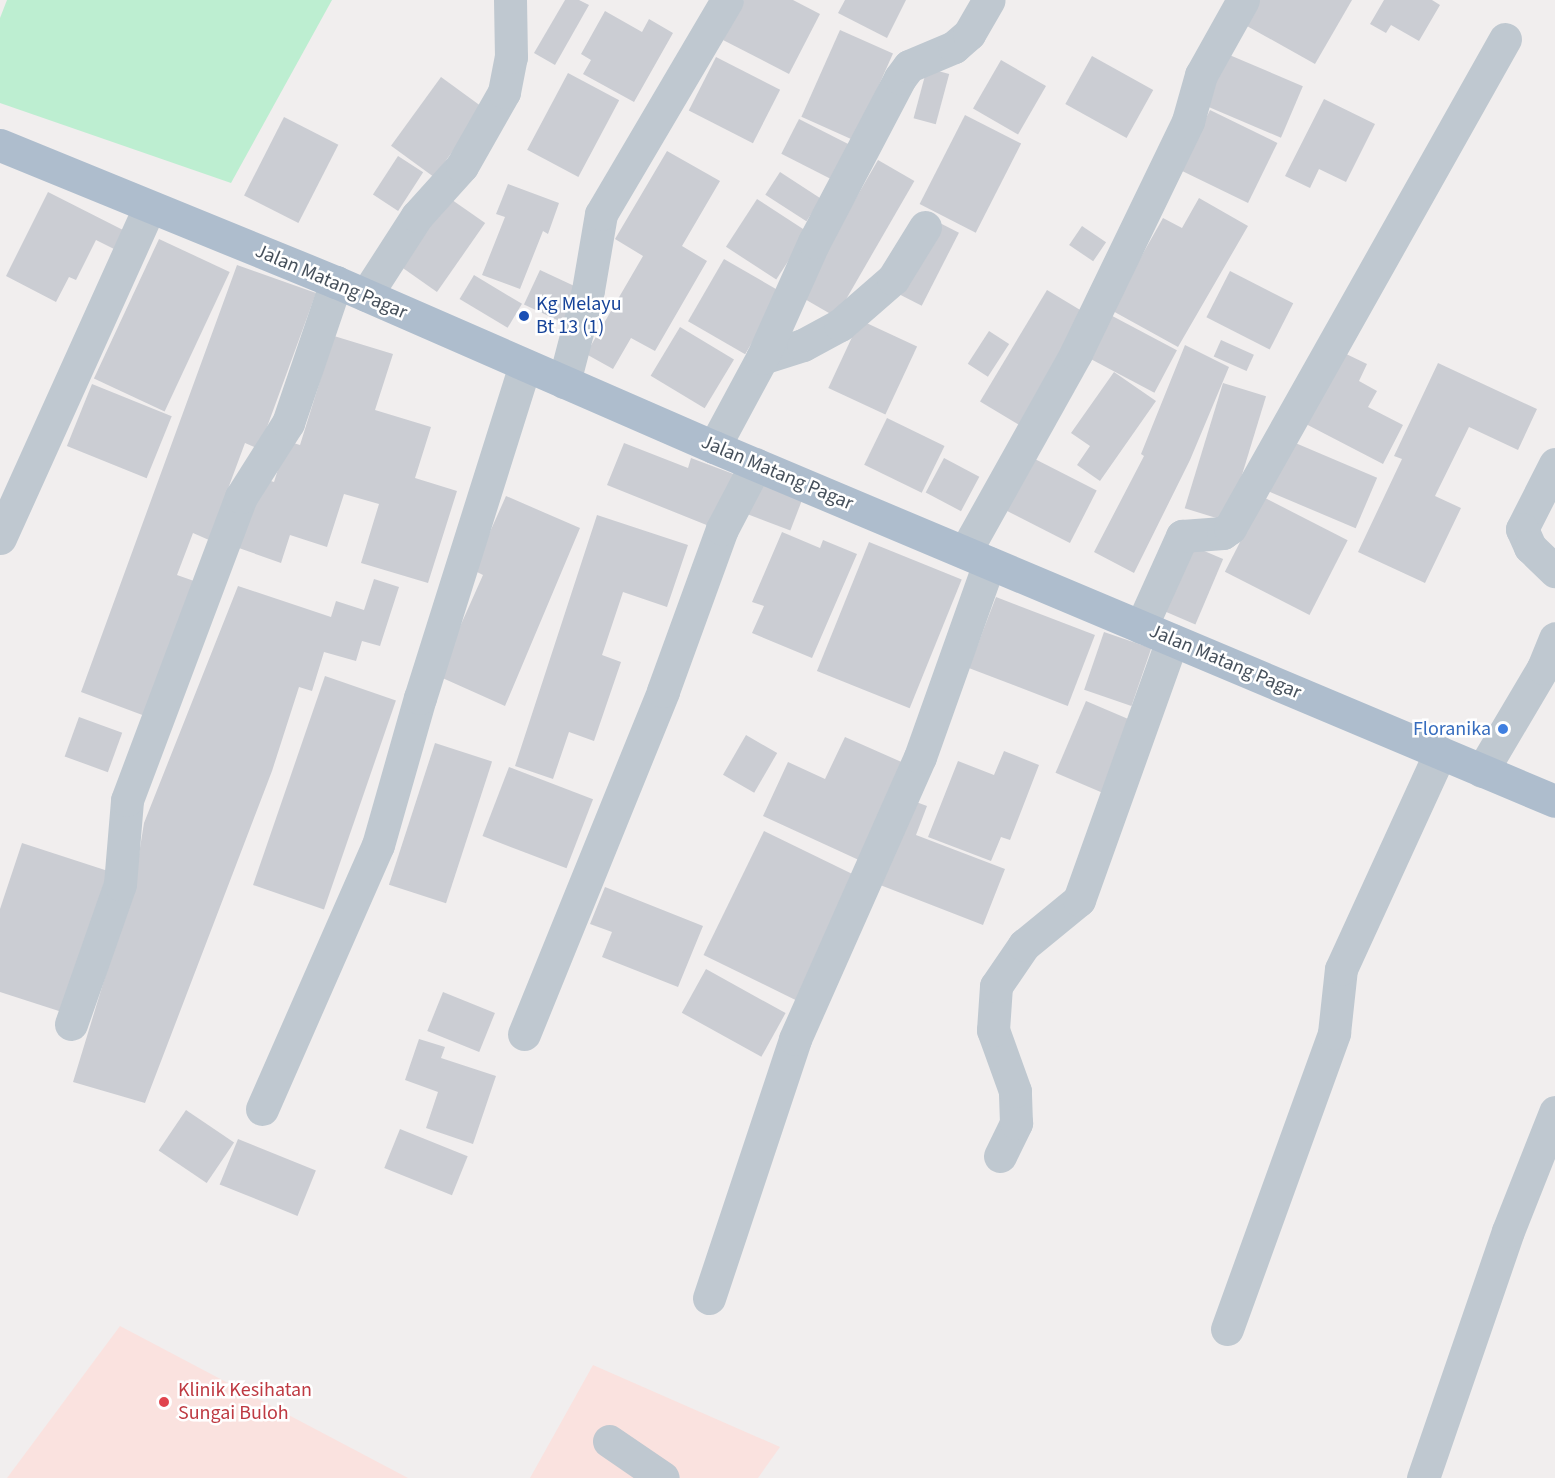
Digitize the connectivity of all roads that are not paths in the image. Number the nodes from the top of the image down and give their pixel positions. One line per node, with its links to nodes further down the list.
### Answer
1 (510, 0): 10 (street)
2 (727, 0): 13 (street)
3 (989, 0): 11 (street)
4 (1243, 0): 18 (street)
5 (1505, 39): 20 (street)
6 (0, 145): 7 (main road, Jalan Matang Pagar)
7 (149, 208): 9 (main road, Jalan Matang Pagar); 17 (street)
8 (925, 227): 11 (street)
9 (336, 282): 10 (main road, Jalan Matang Pagar); 26 (street)
10 (366, 295): 12 (main road, Jalan Matang Pagar)
11 (762, 358): 14 (street)
12 (525, 365): 13 (main road, Jalan Matang Pagar); 28 (street)
13 (564, 382): 14 (main road, Jalan Matang Pagar)
14 (714, 447): 15 (main road, Jalan Matang Pagar)
15 (756, 464): 18 (main road, Jalan Matang Pagar); 27 (street)
16 (1555, 464): 19 (street)
17 (0, 538)
18 (977, 558): 20 (main road, Jalan Matang Pagar); 31 (street)
19 (1555, 571)
20 (1141, 627): 22 (main road, Jalan Matang Pagar)
21 (1555, 638): 24 (street)
22 (1172, 640): 23 (main road, Jalan Matang Pagar); 30 (street)
23 (1440, 753): 24 (main road, Jalan Matang Pagar); 32 (street)
24 (1482, 771): 25 (main road, Jalan Matang Pagar)
25 (1555, 801)
26 (71, 1024)
27 (524, 1034)
28 (262, 1109)
29 (1555, 1112): 35 (street)
30 (1000, 1156)
31 (709, 1298)
32 (1227, 1329)
33 (609, 1441): 34 (street)
34 (663, 1478)
35 (1423, 1478)

